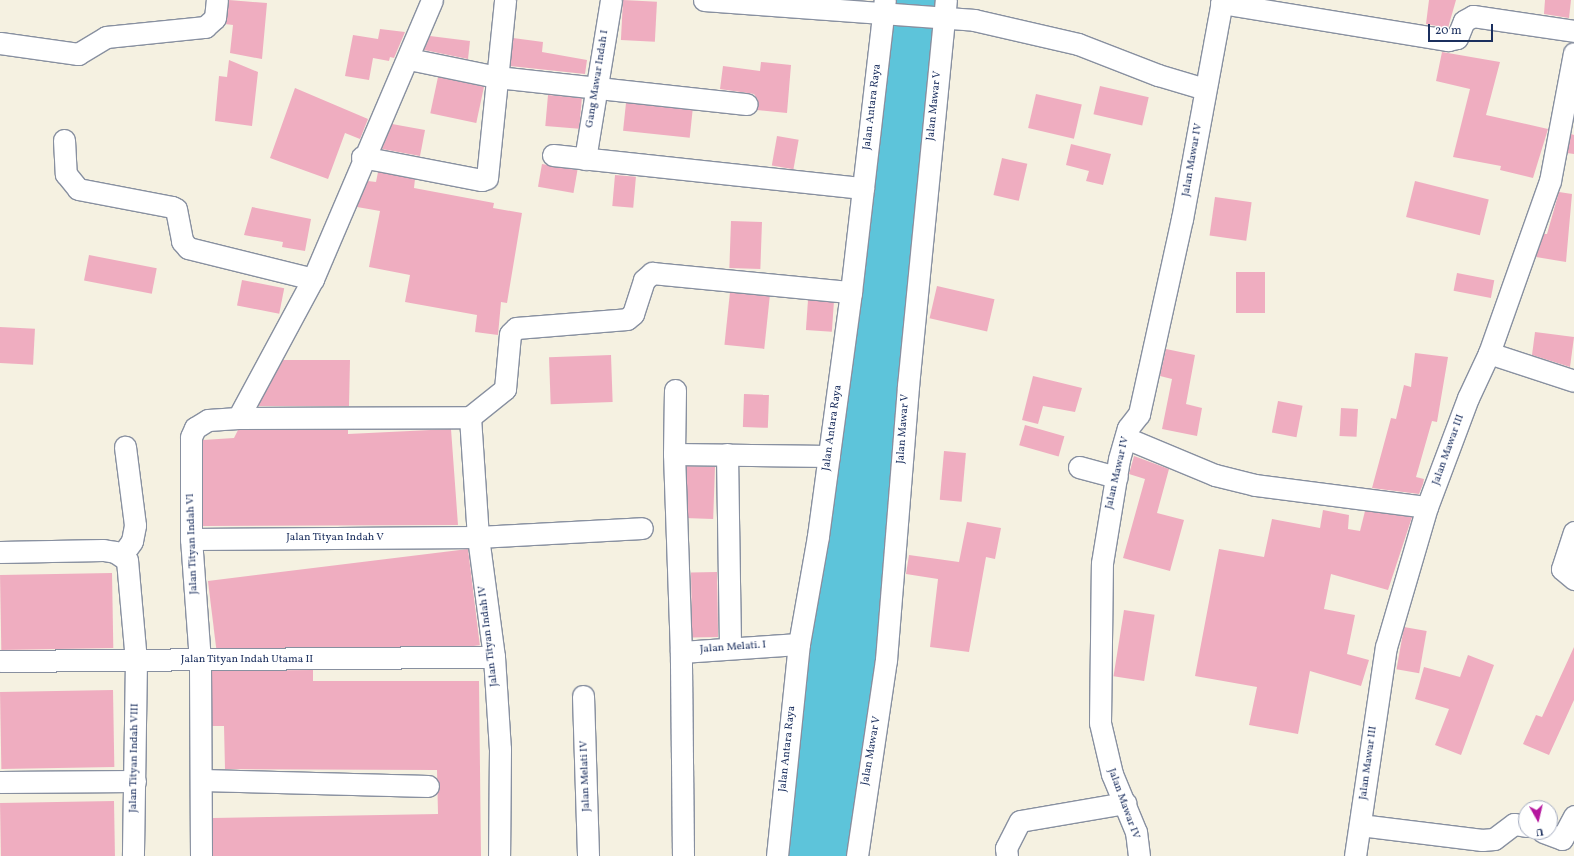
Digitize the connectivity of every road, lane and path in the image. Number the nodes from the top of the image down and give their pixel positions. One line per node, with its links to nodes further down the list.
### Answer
1 (217, 0): 10 (street)
2 (432, 0): 12 (street)
3 (505, 0): 13 (street)
4 (611, 0): 15 (street, Gang Mawar Indah I)
5 (704, 0): 7 (street)
6 (1222, 2): 9 (street); 16 (street, Jalan Mawar IV)
7 (885, 6): 8 (street); 22 (street, Jalan Antara Raya)
8 (945, 9): 16 (street); 69 (street, Jalan Mawar V)
9 (1574, 31)
10 (0, 43)
11 (1574, 52): 14 (street, Jalan Mawar III)
12 (409, 59): 13 (street); 20 (street)
13 (497, 76): 15 (street); 20 (street)
14 (1572, 81): 25 (street, Jalan Mawar III)
15 (595, 85): 17 (street); 21 (street, Gang Mawar Indah I)
16 (1205, 89): 30 (street, Jalan Mawar IV)
17 (747, 104)
18 (64, 140): 23 (street)
19 (553, 155): 21 (street)
20 (362, 157): 23 (street)
21 (585, 159): 22 (street)
22 (863, 188): 24 (street, Jalan Antara Raya)
23 (313, 279): 29 (street)
24 (851, 292): 28 (street); 34 (street, Jalan Antara Raya)
25 (1490, 353): 26 (street); 37 (street, Jalan Mawar III)
26 (1574, 381)
27 (675, 390): 32 (street)
28 (470, 417): 29 (street); 40 (street, Jalan Tityan Indah IV)
29 (238, 418): 41 (street, Jalan Tityan Indah Vl)
30 (1126, 438): 36 (street, Jalan Mawar IV); 37 (street)
31 (125, 447): 43 (street)
32 (674, 454): 33 (street); 48 (street)
33 (727, 454): 34 (street); 46 (street)
34 (829, 456): 45 (street, Jalan Antara Raya)
35 (1079, 467): 36 (street)
36 (1118, 477): 57 (street, Jalan Mawar IV)
37 (1427, 507): 59 (street, Jalan Mawar III)
38 (642, 528): 40 (street, Jalan Tityan Indah V)
39 (1574, 532): 44 (street)
40 (478, 537): 41 (street, Jalan Tityan Indah V); 47 (street, Jalan Tityan Indah IV)
41 (191, 539): 51 (street, Jalan Tityan Indah Vl)
42 (0, 552): 43 (street)
43 (122, 555): 49 (street, Jalan Tityan Indah VIII)
44 (1574, 579)
45 (799, 644): 46 (street, Jalan Melati. I); 68 (street, Jalan Antara Raya)
46 (730, 647): 48 (street, Jalan Melati. I)
47 (494, 657): 51 (street, Jalan Tityan Indah Utama II); 65 (street, Jalan Tityan Indah IV)
48 (680, 658): 67 (street)
49 (136, 660): 50 (street, Jalan Tityan Indah Utama II); 51 (street, Jalan Tityan Indah Utama II); 54 (street, Jalan Tityan Indah VIII)
50 (0, 661)
51 (200, 661): 53 (street)
52 (582, 696): 66 (street, Jalan Melati IV)
53 (202, 780): 56 (street); 64 (street)
54 (135, 781): 55 (street); 63 (street, Jalan Tityan Indah VIII)
55 (0, 782)
56 (428, 786)
57 (1125, 803): 70 (street); 71 (street, Jalan Mawar IV)
58 (1574, 816): 62 (street)
59 (1360, 825): 60 (street); 72 (street, Jalan Mawar III)
60 (1518, 825)
61 (1558, 838): 62 (street)
62 (1568, 842)
63 (134, 856)
64 (201, 856)
65 (498, 856)
66 (588, 856)
67 (683, 856)
68 (777, 856)
69 (857, 856)
70 (1007, 856)
71 (1139, 856)
72 (1355, 856)

